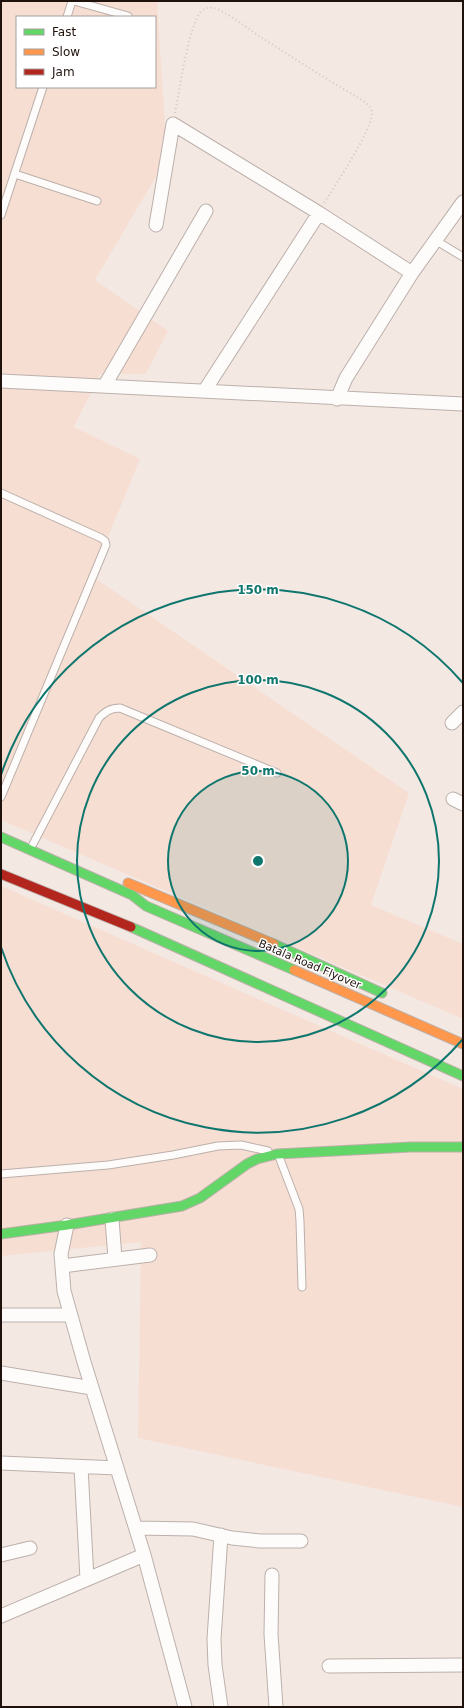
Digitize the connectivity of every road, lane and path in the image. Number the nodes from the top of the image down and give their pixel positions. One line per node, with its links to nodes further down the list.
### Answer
1 (73, 1): 2 (lane); 3 (lane)
2 (67, 16)
3 (128, 16)
4 (43, 88): 6 (lane)
5 (173, 124): 10 (street); 10 (path); 12 (street)
6 (15, 174): 7 (lane); 11 (lane)
7 (97, 201)
8 (463, 202): 13 (street)
9 (206, 211): 17 (street)
10 (319, 213): 15 (street); 18 (street)
11 (1, 215)
12 (156, 225)
13 (435, 240): 14 (lane); 15 (street)
14 (463, 257)
15 (412, 273): 19 (street)
16 (1, 381): 17 (street)
17 (105, 385): 18 (street)
18 (205, 390): 19 (street)
19 (337, 399): 20 (street)
20 (462, 402)
21 (1, 493): 25 (lane)
22 (463, 712): 23 (street)
23 (452, 723)
24 (277, 773): 28 (lane)
25 (1, 797)
26 (1, 830): 28 (main road)
27 (1, 837): 31 (main road, Batala Road Flyover)
28 (33, 844): 32 (main road)
29 (1, 874): 34 (main road)
30 (129, 905): 31 (main road, Batala Road Flyover)
31 (146, 906): 33 (main road, Batala Road Flyover)
32 (392, 997)
33 (463, 1044)
34 (463, 1076)
35 (463, 1147): 36 (main road)
36 (277, 1154): 37 (lane); 38 (main road); 44 (lane)
37 (1, 1174)
38 (112, 1219): 39 (main road); 42 (street)
39 (68, 1225): 40 (main road); 43 (street)
40 (1, 1234)
41 (150, 1255): 42 (street)
42 (114, 1259): 43 (street)
43 (62, 1266): 46 (street)
44 (302, 1287)
45 (1, 1315): 46 (street)
46 (70, 1315): 48 (street)
47 (1, 1373): 48 (street)
48 (92, 1388): 51 (street)
49 (1, 1463): 50 (street)
50 (81, 1466): 51 (street); 59 (street)
51 (117, 1468): 52 (street)
52 (136, 1528): 53 (street); 56 (street)
53 (221, 1535): 54 (street); 64 (street)
54 (301, 1541)
55 (30, 1548): 57 (street)
56 (144, 1555): 59 (street); 63 (street)
57 (1, 1556)
58 (272, 1575): 65 (street)
59 (87, 1579): 60 (street)
60 (1, 1616)
61 (463, 1665): 62 (street)
62 (329, 1666)
63 (185, 1707)
64 (221, 1707)
65 (276, 1707)

